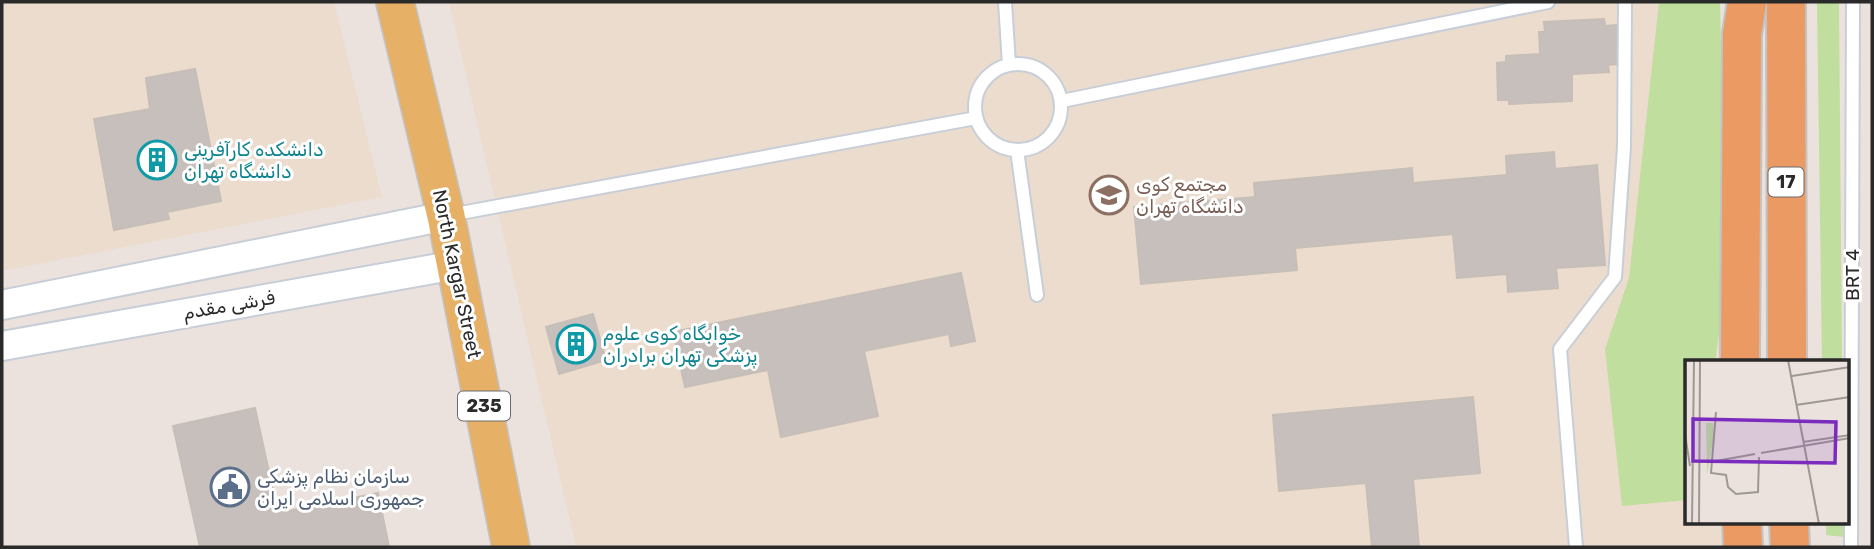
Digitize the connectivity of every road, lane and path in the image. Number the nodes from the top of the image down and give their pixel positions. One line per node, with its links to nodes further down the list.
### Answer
1 (395, 2): 12 (main road, North Kargar Street / 235)
2 (1005, 2): 8 (lane)
3 (1548, 2): 9 (lane)
4 (1625, 2): 22 (lane)
5 (1747, 2): 17 (highway)
6 (1786, 2): 18 (highway, 17)
7 (1853, 2): 25 (lane, BRT 4)
8 (1009, 64): 9 (lane); 10 (lane)
9 (1062, 101): 11 (lane)
10 (976, 118): 11 (lane); 12 (lane)
11 (1017, 150): 14 (lane)
12 (446, 216): 13 (main road, North Kargar Street / 235); 15 (street)
13 (456, 265): 16 (street, فرشی مقدم); 21 (main road, North Kargar Street / 235)
14 (1037, 295)
15 (2, 305)
16 (2, 346)
17 (1740, 360)
18 (1787, 360)
19 (1742, 524): 23 (highway)
20 (1789, 524): 24 (highway)
21 (512, 547)
22 (1576, 547)
23 (1743, 547)
24 (1790, 547)
25 (1851, 547)

